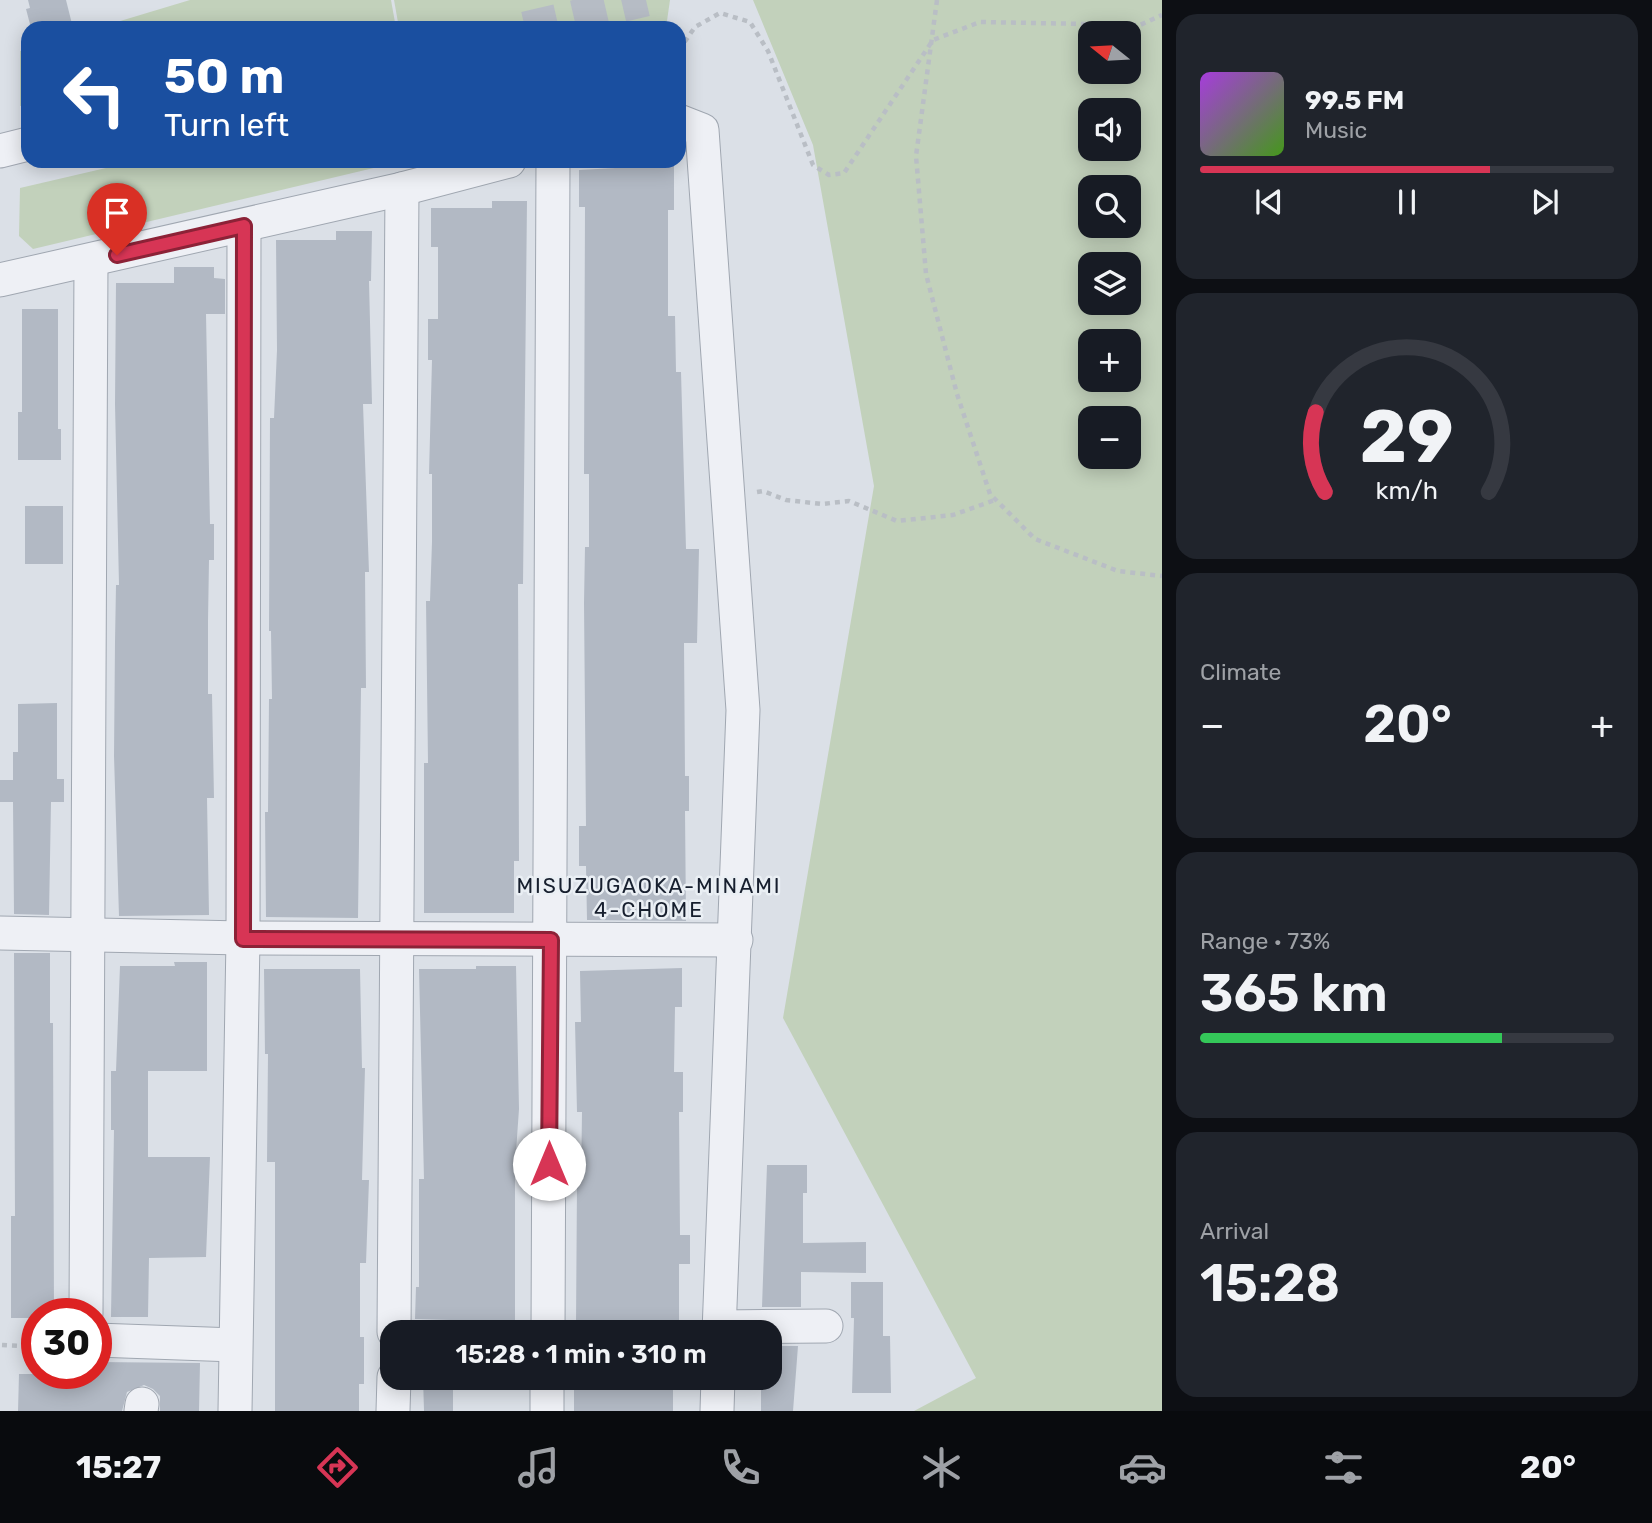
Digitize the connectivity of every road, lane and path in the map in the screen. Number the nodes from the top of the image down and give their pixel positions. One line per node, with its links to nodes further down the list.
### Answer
1 (937, 0): 4 (path)
2 (1162, 15): 4 (path)
3 (686, 40): 4 (path)
4 (933, 40): 15 (path)
5 (686, 124): 22 (street)
6 (21, 146): 7 (street)
7 (0, 151)
8 (482, 168): 10 (street)
9 (553, 168): 21 (street)
10 (402, 189): 11 (street); 20 (street)
11 (244, 226): 12 (street); 19 (street)
12 (91, 261): 13 (street); 18 (street)
13 (0, 280)
14 (746, 495): 15 (path)
15 (996, 500): 16 (path)
16 (1162, 576)
17 (0, 933): 18 (street)
18 (88, 934): 19 (street); 23 (street)
19 (243, 939): 20 (street); 31 (street)
20 (396, 939): 21 (street); 24 (street)
21 (551, 940): 22 (street); 25 (street)
22 (736, 940): 26 (street)
23 (86, 1298)
24 (394, 1320)
25 (548, 1320)
26 (719, 1320)
27 (826, 1326): 28 (street)
28 (782, 1328)
29 (112, 1341): 31 (street)
30 (2, 1345): 32 (path)
31 (235, 1345): 36 (street)
32 (21, 1346)
33 (394, 1390): 37 (street)
34 (547, 1390): 38 (street)
35 (718, 1390): 39 (street)
36 (235, 1411)
37 (393, 1411)
38 (547, 1411)
39 (717, 1411)

